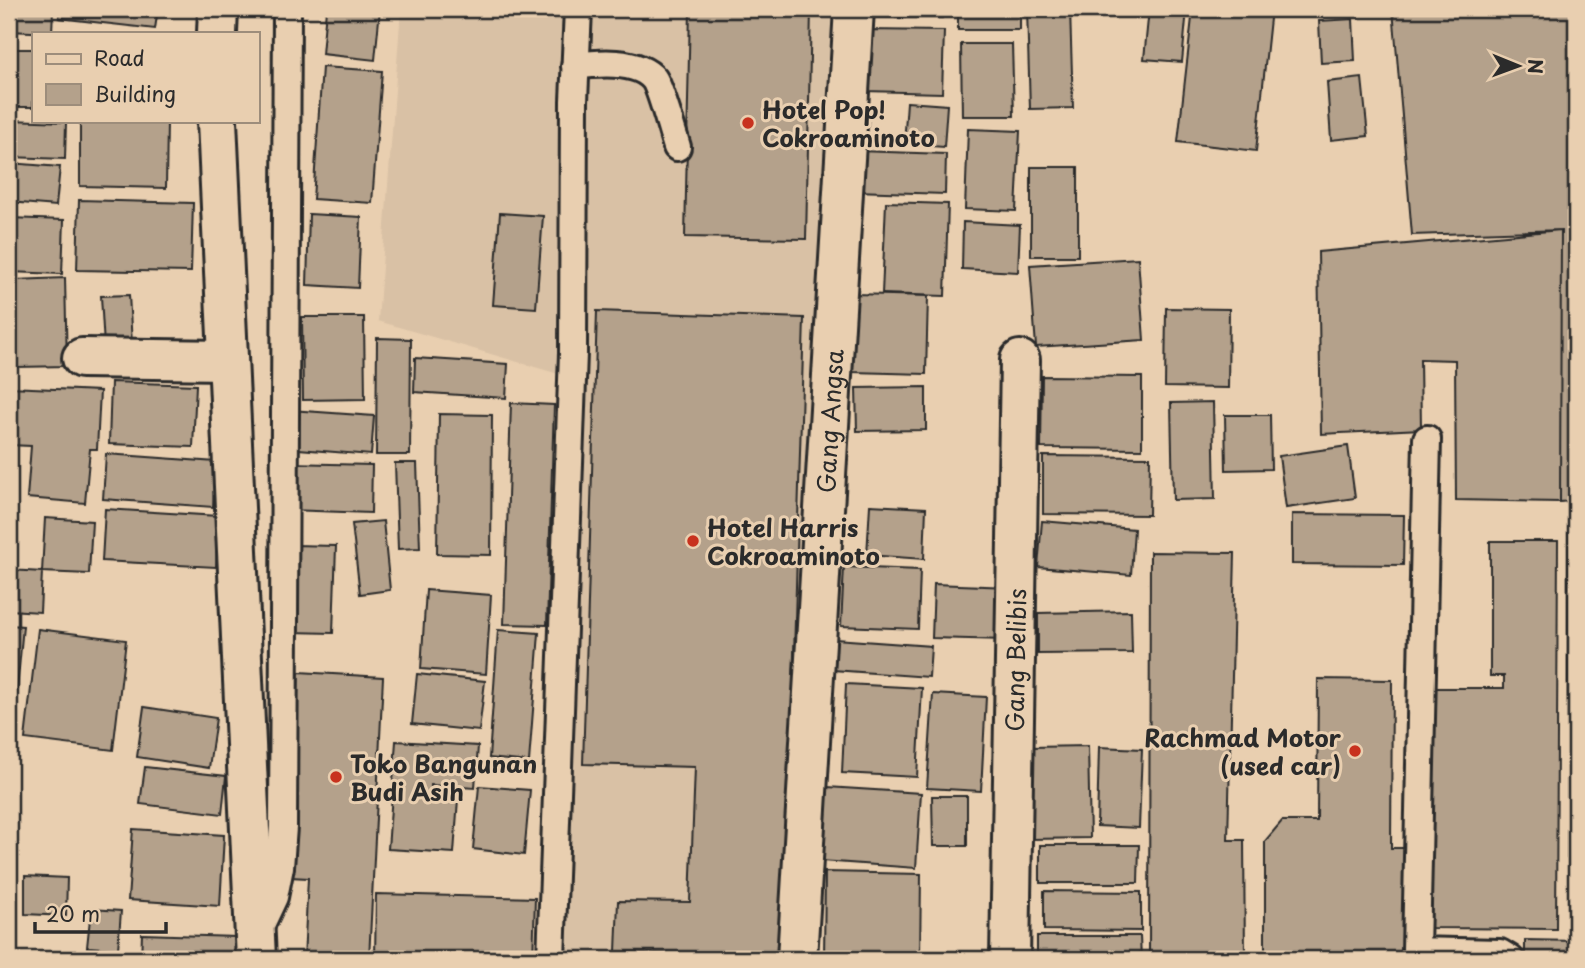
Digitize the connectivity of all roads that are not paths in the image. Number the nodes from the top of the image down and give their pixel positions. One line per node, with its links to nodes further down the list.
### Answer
1 (218, 9): 5 (street)
2 (287, 9): 13 (lane)
3 (578, 9): 6 (lane)
4 (854, 9): 16 (street, Gang Angsa)
5 (217, 32)
6 (575, 66): 8 (lane); 15 (lane)
7 (217, 122): 10 (street)
8 (677, 147)
9 (82, 358): 10 (street)
10 (227, 360): 13 (street)
11 (1020, 360): 17 (street, Gang Belibis)
12 (1427, 439): 14 (lane)
13 (257, 946)
14 (1415, 955): 18 (lane)
15 (551, 959)
16 (797, 959)
17 (1010, 959)
18 (1510, 959)

